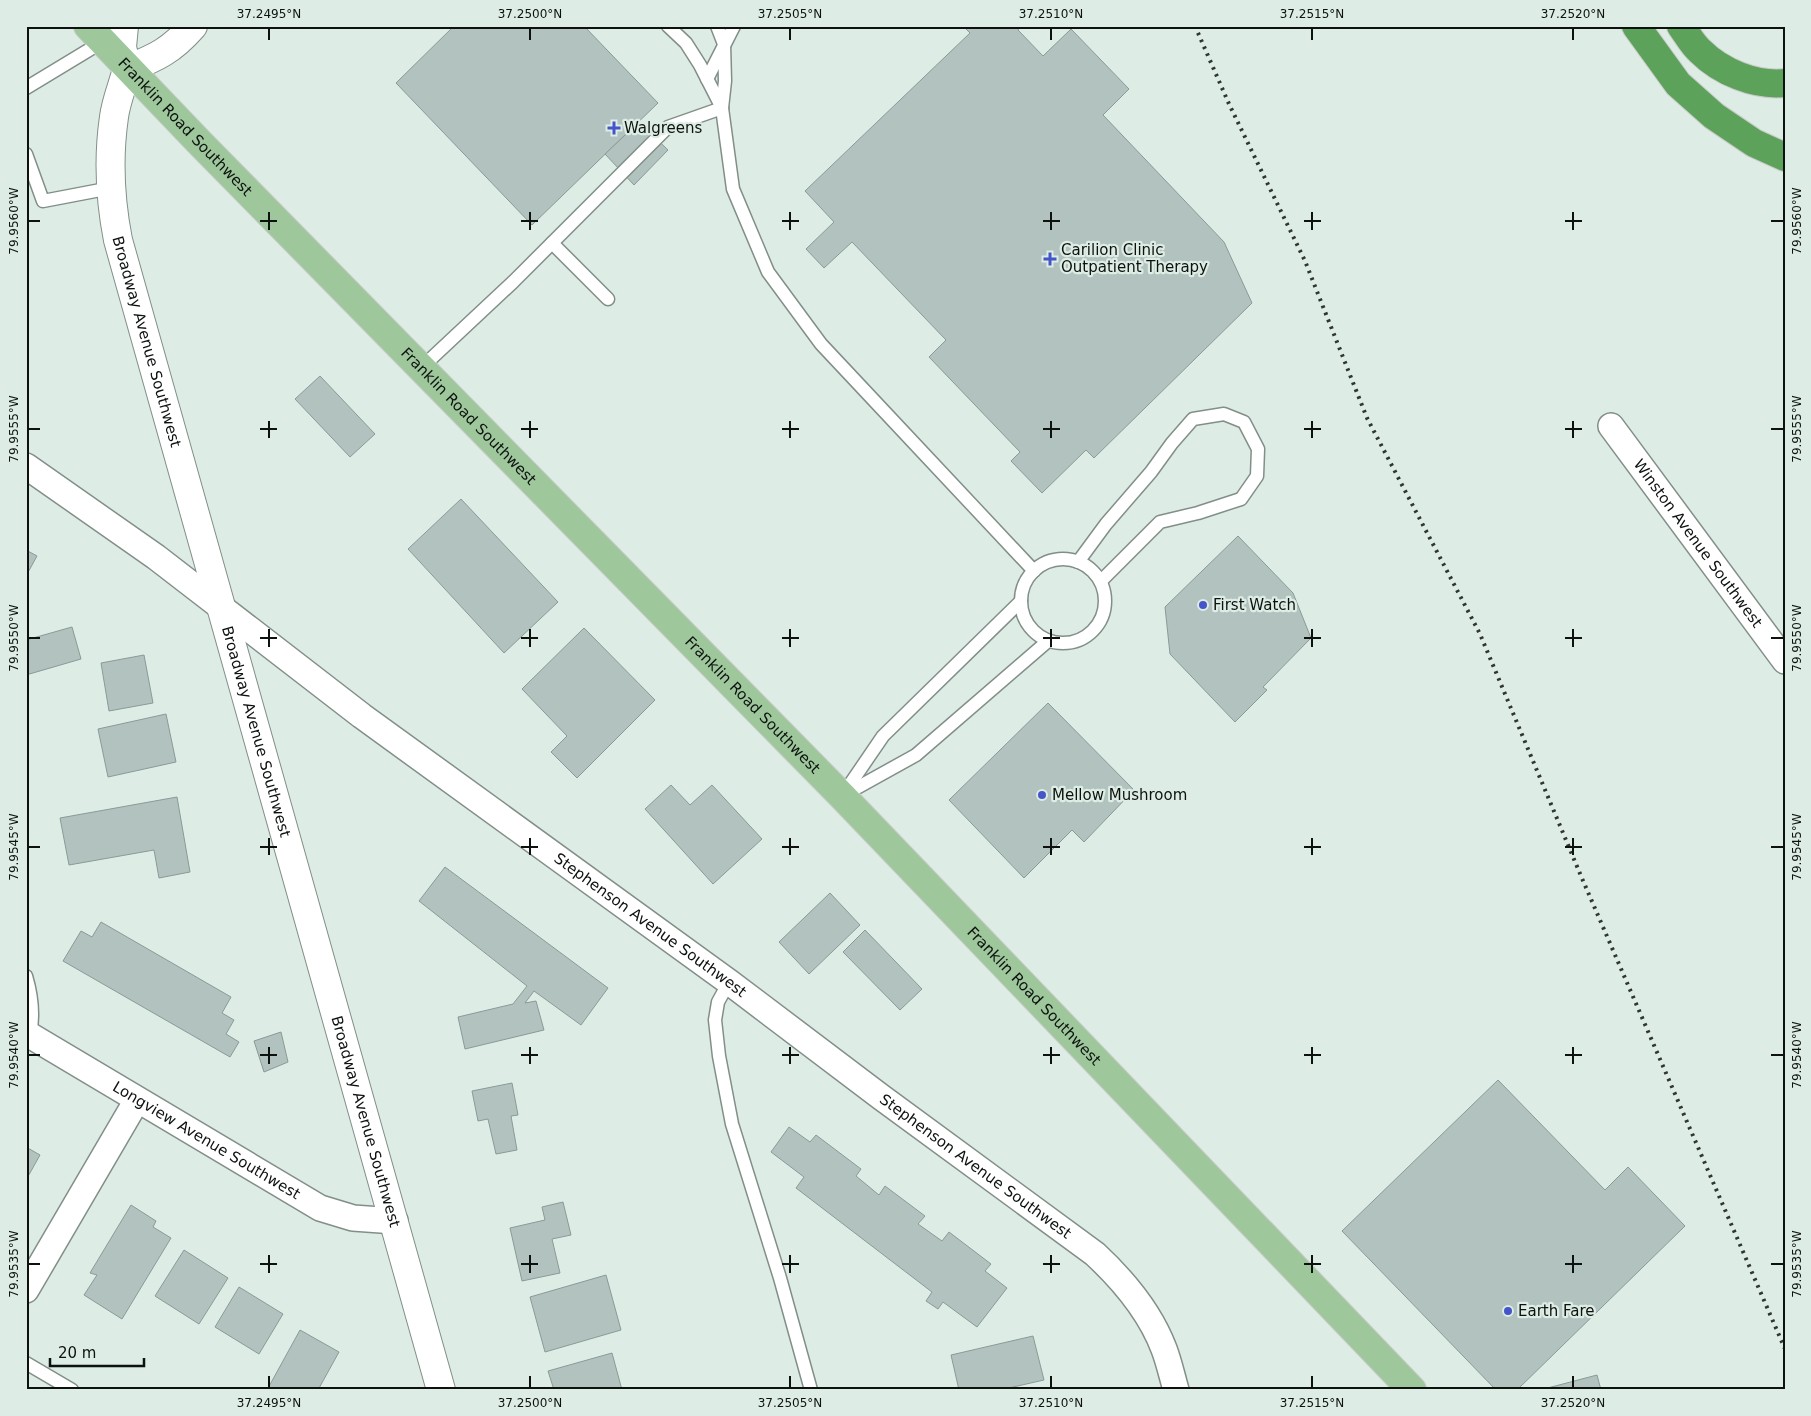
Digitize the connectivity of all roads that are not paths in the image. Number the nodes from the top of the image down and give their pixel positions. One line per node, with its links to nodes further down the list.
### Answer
1 (124, 26): 10 (street)
2 (193, 26): 10 (street)
3 (668, 26): 11 (lane)
4 (717, 26): 9 (lane)
5 (734, 26): 9 (lane)
6 (1636, 26): 16 (highway)
7 (1681, 26): 12 (highway)
8 (95, 34): 10 (main road, Franklin Road Southwest); 13 (lane)
9 (724, 44): 11 (lane); 14 (lane)
10 (127, 69): 17 (street, Broadway Avenue Southwest); 20 (main road, Franklin Road Southwest)
11 (707, 79): 14 (lane)
12 (1785, 84)
13 (26, 88)
14 (722, 108): 18 (lane); 24 (lane)
15 (26, 154): 17 (lane)
16 (1785, 157)
17 (111, 188): 27 (street, Broadway Avenue Southwest)
18 (552, 243): 19 (lane); 20 (lane)
19 (608, 299)
20 (420, 369): 30 (main road, Franklin Road Southwest)
21 (1611, 426): 29 (street, Winston Avenue Southwest)
22 (26, 466): 27 (street, Stephenson Avenue Southwest)
23 (1078, 562): 24 (lane); 25 (lane); 25 (lane)
24 (1034, 570): 26 (lane)
25 (1100, 581): 28 (lane)
26 (1021, 601): 28 (lane); 30 (lane)
27 (223, 608): 32 (street, Stephenson Avenue Southwest); 35 (street, Broadway Avenue Southwest)
28 (1048, 641): 30 (lane)
29 (1785, 661)
30 (842, 796): 42 (main road, Franklin Road Southwest)
31 (26, 976): 33 (lane)
32 (729, 982): 40 (lane); 41 (street, Stephenson Avenue Southwest)
33 (28, 1034): 34 (street, Longview Avenue Southwest)
34 (137, 1100): 35 (street, Longview Avenue Southwest); 36 (street)
35 (395, 1220): 39 (street, Broadway Avenue Southwest)
36 (26, 1290)
37 (26, 1363): 38 (lane)
38 (72, 1390)
39 (441, 1390)
40 (811, 1390)
41 (1176, 1390)
42 (1412, 1390)

